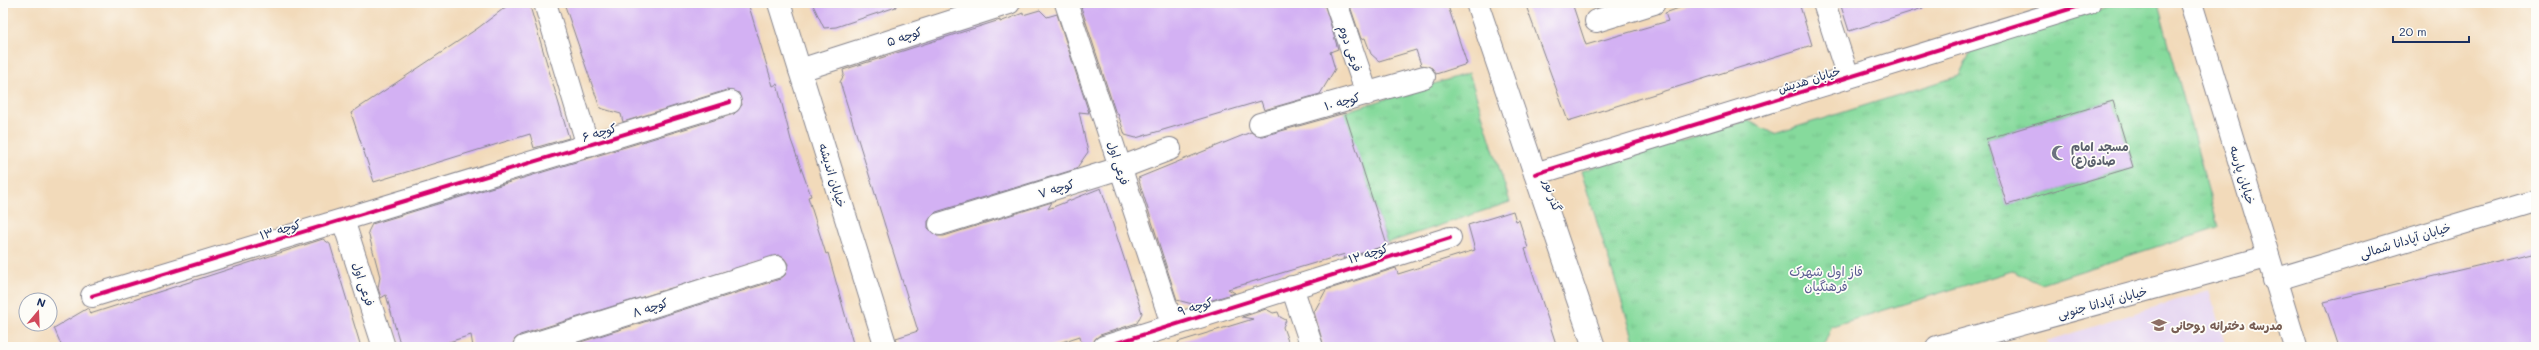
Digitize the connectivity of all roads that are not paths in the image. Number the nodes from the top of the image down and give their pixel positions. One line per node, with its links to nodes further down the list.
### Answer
1 (545, 3): 18 (street)
2 (779, 3): 12 (street, خیابان اندیشه)
3 (1009, 3): 12 (street, کوچه ۵)
4 (1066, 3): 20 (street, فرعی اول)
5 (1336, 3): 15 (street, فرعی دوم)
6 (1477, 3): 21 (street, گذر نور)
7 (1654, 3): 11 (street)
8 (1824, 3): 14 (street)
9 (2089, 3): 14 (street, خیابان هدیش)
10 (2191, 3): 27 (street, خیابان پارسه)
11 (1596, 21)
12 (800, 70): 35 (street, خیابان اندیشه)
13 (1424, 77): 15 (street, کوچه ۱۰)
14 (1848, 78): 21 (street, خیابان هدیش)
15 (1367, 94): 17 (street, کوچه ۱۰)
16 (730, 102): 18 (street, کوچه ۶)
17 (1260, 124)
18 (588, 146): 22 (street, کوچه ۶)
19 (1170, 149): 20 (street, کوچه ۷)
20 (1120, 168): 25 (street, کوچه ۷); 32 (street, فرعی اول)
21 (1535, 174): 38 (street, گذر نور)
22 (473, 180): 24 (street, کوچه ۱۳)
23 (2536, 201): 29 (street, خیابان آپادانا شمالی)
24 (343, 220): 31 (street, کوچه ۱۳); 33 (street, فرعی اول)
25 (940, 224)
26 (1450, 238): 30 (street, کوچه ۱۲)
27 (2267, 257): 29 (street, خیابان پارسه); 39 (street, خیابان آپادانا جنوبی)
28 (776, 267): 34 (street, کوچه ۸)
29 (2274, 280): 40 (street, خیابان پارسه)
30 (1292, 287): 32 (street, کوچه ۹); 37 (street)
31 (92, 296)
32 (1172, 324): 36 (street, کوچه ۹)
33 (384, 347)
34 (524, 347)
35 (886, 347)
36 (1104, 347)
37 (1312, 347)
38 (1594, 347)
39 (1937, 347)
40 (2296, 347)

